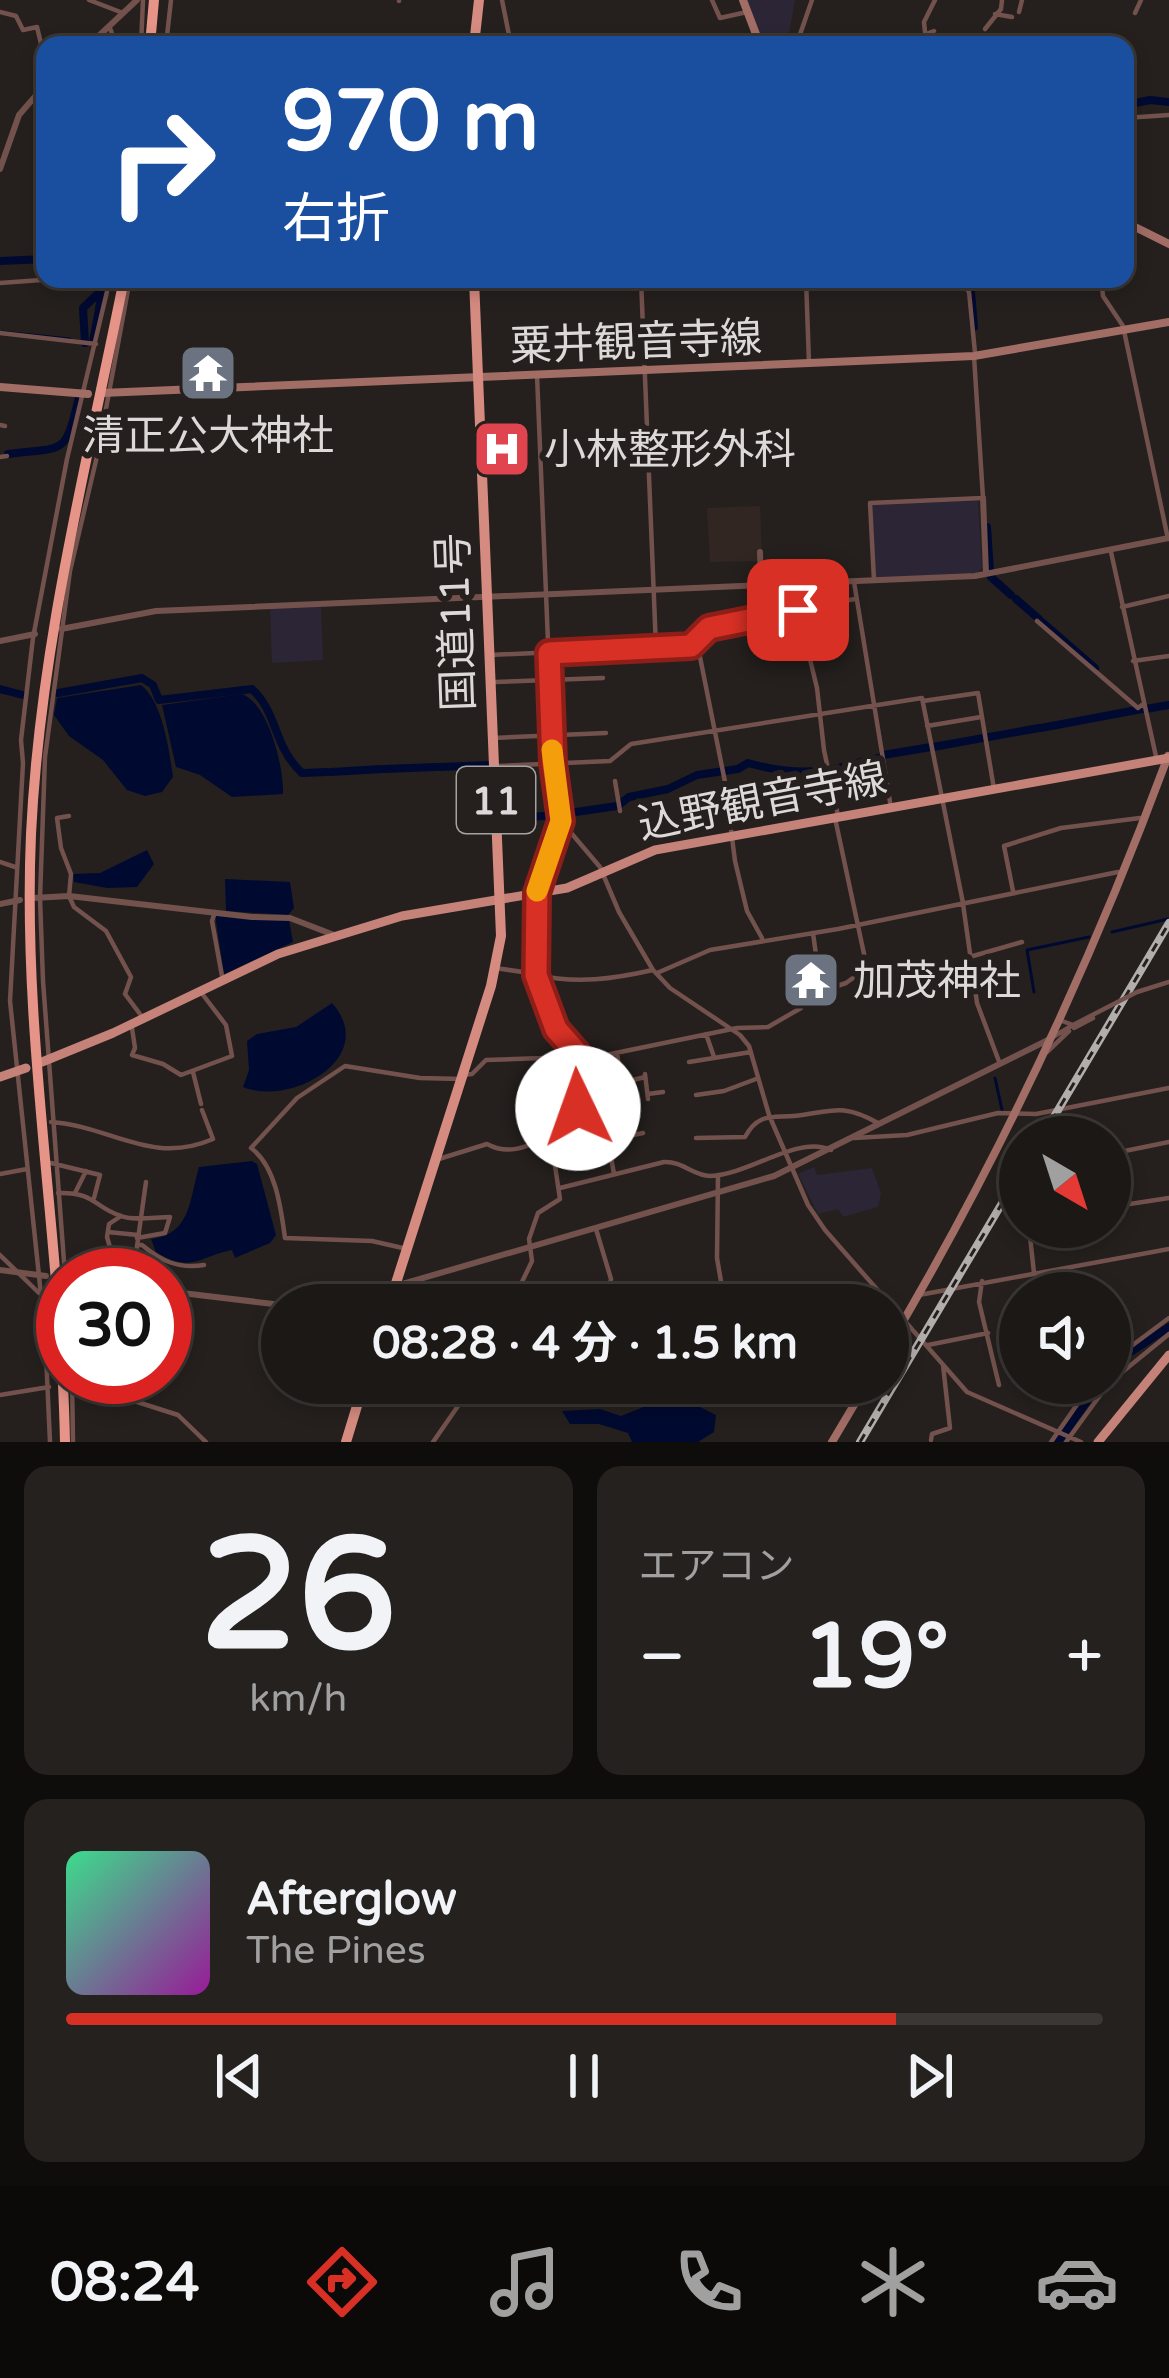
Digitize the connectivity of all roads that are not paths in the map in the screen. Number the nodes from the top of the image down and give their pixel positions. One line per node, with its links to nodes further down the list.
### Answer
1 (89, 0): 17 (street)
2 (140, 0): 17 (street); 26 (street)
3 (157, 0): 27 (highway)
4 (170, 0): 28 (street)
5 (479, 0): 29 (highway)
6 (502, 0): 30 (street)
7 (712, 0): 15 (street)
8 (743, 0): 15 (main road)
9 (812, 0): 32 (street)
10 (935, 0): 33 (street)
11 (1002, 0): 18 (street)
12 (1022, 0): 16 (street)
13 (1141, 0): 19 (street)
14 (0, 12): 23 (street)
15 (747, 12): 31 (main road)
16 (1019, 12)
17 (123, 13): 21 (street)
18 (995, 14): 20 (street); 22 (street)
19 (1135, 14)
20 (1012, 17)
21 (109, 26): 24 (street); 25 (street)
22 (985, 29)
23 (39, 36)
24 (98, 36)
25 (113, 36)
26 (147, 36)
27 (151, 36)
28 (167, 36)
29 (475, 36)
30 (510, 36)
31 (757, 36)
32 (801, 36)
33 (919, 36)
34 (36, 94): 38 (street)
35 (1169, 115): 36 (street)
36 (1134, 117)
37 (0, 131): 38 (street)
38 (11, 132): 39 (street)
39 (0, 169)
40 (1134, 226): 41 (main road)
41 (1169, 244)
42 (36, 280): 43 (street)
43 (0, 283)
44 (117, 288): 55 (street)
45 (118, 288): 259 (highway)
46 (119, 288): 64 (street)
47 (474, 288): 61 (highway, 国道11号 / 11)
48 (641, 288): 58 (street)
49 (806, 288): 57 (street)
50 (967, 288): 56 (street)
51 (1102, 288): 53 (street)
52 (1169, 322): 53 (main road, 粟井観音寺線)
53 (1124, 330): 56 (main road, 粟井観音寺線); 67 (street)
54 (0, 333): 55 (street)
55 (96, 344): 65 (street)
56 (974, 356): 57 (main road, 粟井観音寺線); 66 (street)
57 (809, 364): 58 (main road, 粟井観音寺線)
58 (644, 370): 60 (main road, 粟井観音寺線); 74 (street)
59 (259, 372): 62 (street)
60 (537, 375): 61 (main road, 粟井観音寺線); 75 (street)
61 (478, 377): 62 (main road, 粟井観音寺線); 77 (highway, 国道11号 / 11)
62 (259, 386): 64 (main road, 粟井観音寺線)
63 (0, 387): 65 (main road)
64 (105, 393): 82 (street)
65 (85, 394): 83 (street)
66 (983, 498): 70 (street); 71 (street)
67 (1169, 539): 70 (street)
68 (760, 552): 73 (street)
69 (1112, 552): 79 (street)
70 (986, 574): 71 (street)
71 (874, 580): 72 (street)
72 (854, 581): 73 (street); 78 (street)
73 (761, 585): 74 (street)
74 (654, 589): 75 (street); 86 (street)
75 (546, 594): 77 (street); 87 (street)
76 (1169, 596): 79 (street)
77 (488, 597): 82 (street); 88 (highway, 国道11号 / 11)
78 (855, 599): 80 (street); 95 (street)
79 (1122, 607): 90 (street)
80 (798, 610): 85 (street); 97 (street)
81 (1037, 621): 96 (street)
82 (61, 629): 124 (street)
83 (35, 634): 84 (street); 118 (street)
84 (0, 641)
85 (697, 641): 86 (street); 100 (street)
86 (656, 648): 87 (street)
87 (549, 653): 88 (street); 92 (street)
88 (490, 655): 93 (highway, 国道11号 / 11)
89 (1169, 656): 90 (street)
90 (1133, 661): 96 (street)
91 (603, 678): 92 (street)
92 (550, 680): 93 (street); 102 (street)
93 (491, 682): 103 (highway, 国道11号 / 11)
94 (923, 701): 95 (street); 98 (street); 99 (street)
95 (872, 705): 97 (street); 110 (street)
96 (1142, 705): 104 (street)
97 (818, 713): 100 (street); 113 (street)
98 (982, 717): 99 (street); 108 (street)
99 (927, 726): 109 (street)
100 (714, 732): 105 (street); 116 (street)
101 (606, 733): 102 (street)
102 (552, 735): 103 (street); 105 (street)
103 (493, 738): 106 (highway, 国道11号 / 11)
104 (1166, 758): 108 (main road, 込野観音寺線); 143 (main road)
105 (553, 763): 106 (street); 115 (street)
106 (494, 766): 125 (highway, 国道11号 / 11)
107 (615, 781): 111 (street)
108 (994, 789): 109 (main road, 込野観音寺線)
109 (942, 797): 110 (main road, 込野観音寺線); 128 (street)
110 (891, 808): 113 (main road, 込野観音寺線)
111 (620, 811)
112 (69, 816): 123 (street)
113 (837, 818): 116 (main road, 込野観音寺線); 130 (street)
114 (1140, 818): 122 (street)
115 (561, 821): 119 (street); 121 (street)
116 (734, 837): 119 (main road, 込野観音寺線); 133 (street)
117 (0, 862): 118 (street)
118 (15, 866): 126 (street)
119 (603, 872): 121 (main road, 込野観音寺線); 137 (street)
120 (1118, 872): 122 (street)
121 (537, 893): 125 (main road, 込野観音寺線); 138 (street)
122 (1014, 893): 128 (street)
123 (69, 896): 124 (street); 129 (street); 144 (street)
124 (37, 898): 155 (street)
125 (501, 899): 132 (main road, 込野観音寺線); 136 (highway, 国道11号 / 11)
126 (17, 900): 127 (street); 158 (street)
127 (0, 904)
128 (963, 904): 130 (street); 135 (street)
129 (215, 912): 132 (street); 139 (street)
130 (858, 924): 131 (street); 142 (street)
131 (813, 933): 133 (street); 142 (street)
132 (334, 935): 139 (main road, 込野観音寺線)
133 (762, 940): 137 (street)
134 (1022, 942): 135 (street)
135 (973, 956): 157 (street)
136 (496, 968): 138 (street); 160 (highway, 国道11号 / 11)
137 (654, 972): 138 (street); 147 (street)
138 (537, 974): 154 (street)
139 (223, 980): 141 (main road, 込野観音寺線)
140 (1169, 983): 146 (street, bridge); 146 (street, bridge)
141 (200, 991): 144 (main road, 込野観音寺線); 159 (street)
142 (802, 998): 147 (street)
143 (1062, 1016): 146 (street); 148 (main road)
144 (143, 1018): 145 (main road, 込野観音寺線)
145 (131, 1024): 155 (main road, 込野観音寺線); 159 (street)
146 (1072, 1028): 148 (street); 152 (street)
147 (731, 1029): 149 (street); 150 (street)
148 (1057, 1032): 152 (main road); 157 (street)
149 (706, 1034): 151 (street); 153 (street)
150 (751, 1052): 153 (street); 162 (street)
151 (617, 1053): 154 (street); 164 (street)
152 (1046, 1054): 167 (main road)
153 (714, 1057): 156 (street)
154 (579, 1058): 160 (street); 168 (street)
155 (45, 1061): 173 (street)
156 (689, 1062)
157 (1000, 1064): 179 (street)
158 (21, 1070): 161 (main road); 171 (street)
159 (193, 1072): 173 (street)
160 (462, 1077): 186 (highway, 国道11号 / 11); 213 (street)
161 (0, 1078)
162 (756, 1079): 165 (street); 169 (street)
163 (1169, 1088): 166 (street)
164 (662, 1092)
165 (696, 1095)
166 (1061, 1109): 167 (street); 170 (street)
167 (1017, 1112): 179 (street); 231 (main road)
168 (565, 1114): 175 (street); 195 (street)
169 (770, 1115): 174 (street); 178 (street); 184 (street)
170 (1057, 1116)
171 (22, 1120): 172 (street); 188 (street)
172 (31, 1120)
173 (52, 1122): 187 (street)
174 (878, 1123)
175 (587, 1127): 180 (street); 185 (street)
176 (643, 1133): 180 (street)
177 (546, 1138): 186 (street)
178 (696, 1138)
179 (854, 1138): 182 (street)
180 (608, 1140): 185 (street)
181 (1169, 1142): 183 (street)
182 (831, 1150): 184 (street); 189 (street)
183 (1131, 1150)
184 (785, 1151): 189 (street); 193 (street)
185 (611, 1157): 192 (street)
186 (436, 1160): 213 (highway, 国道11号 / 11)
187 (54, 1163): 190 (street); 196 (street)
188 (28, 1167): 191 (street); 207 (street)
189 (792, 1169): 198 (street); 229 (street)
190 (86, 1171): 197 (street); 199 (street)
191 (0, 1174)
192 (614, 1174): 193 (street); 195 (street)
193 (718, 1175): 198 (street)
194 (146, 1182): 203 (street)
195 (560, 1187): 214 (street)
196 (58, 1193): 197 (street); 208 (street)
197 (75, 1193): 199 (street)
198 (718, 1193): 204 (street); 228 (street)
199 (94, 1198): 202 (street)
200 (1169, 1198): 201 (street)
201 (1131, 1204)
202 (121, 1216): 203 (street); 205 (street)
203 (140, 1216): 206 (street); 206 (street)
204 (596, 1229): 214 (street); 227 (street)
205 (108, 1232): 206 (street); 209 (street)
206 (137, 1243): 210 (street); 211 (street); 212 (street)
207 (38, 1248)
208 (61, 1248)
209 (112, 1248)
210 (120, 1248)
211 (136, 1248)
212 (146, 1248)
213 (407, 1249): 225 (highway, 国道11号 / 11)
214 (531, 1249): 225 (street); 226 (street)
215 (1169, 1249): 221 (street)
216 (0, 1255): 220 (street)
217 (204, 1264): 218 (street)
218 (192, 1265)
219 (0, 1270): 220 (street)
220 (17, 1272): 222 (street); 230 (street)
221 (1040, 1272)
222 (36, 1274)
223 (999, 1278): 224 (street)
224 (982, 1281): 231 (street); 237 (street)
225 (396, 1284)
226 (522, 1284)
227 (610, 1284)
228 (721, 1284)
229 (874, 1284)
230 (36, 1292)
231 (919, 1294): 234 (main road)
232 (192, 1295): 233 (street)
233 (261, 1303)
234 (909, 1311)
235 (1169, 1318): 240 (street)
236 (909, 1325): 239 (street)
237 (988, 1334): 239 (street); 244 (street)
238 (1169, 1334): 243 (street)
239 (927, 1346): 242 (street)
240 (1131, 1347)
241 (1169, 1355): 266 (main road)
242 (943, 1365): 255 (street); 256 (street)
243 (1131, 1366)
244 (999, 1385)
245 (36, 1389): 246 (street)
246 (0, 1395)
247 (51, 1404): 258 (street)
248 (69, 1404): 259 (street)
249 (145, 1404): 260 (street)
250 (358, 1404): 261 (highway)
251 (459, 1404): 262 (street)
252 (854, 1404): 263 (main road)
253 (1077, 1404): 255 (street)
254 (1095, 1404): 257 (street)
255 (1057, 1432): 257 (street); 264 (street)
256 (931, 1440)
257 (1068, 1440): 265 (street)
258 (50, 1442)
259 (66, 1442)
260 (206, 1442)
261 (346, 1442)
262 (433, 1442)
263 (832, 1442)
264 (1051, 1442)
265 (1081, 1442)
266 (1099, 1442)

